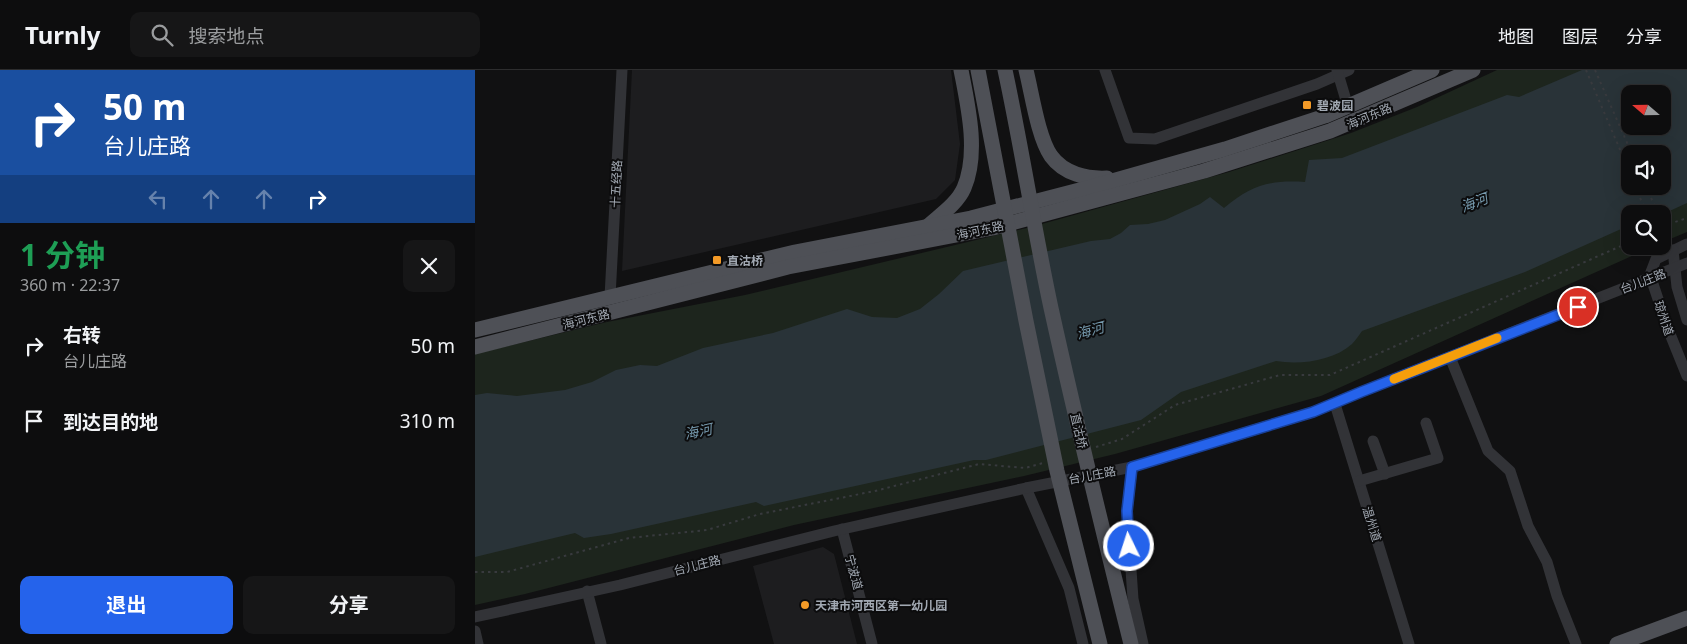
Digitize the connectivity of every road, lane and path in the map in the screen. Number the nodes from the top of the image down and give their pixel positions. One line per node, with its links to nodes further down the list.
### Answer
1 (621, 70): 25 (street, 十五经路)
2 (961, 70): 18 (main road)
3 (977, 70): 47 (main road, bridge)
4 (1005, 70): 48 (main road, 直沽桥, bridge)
5 (1026, 70): 15 (main road)
6 (1105, 70): 11 (street)
7 (1432, 70): 12 (main road, 海河东路)
8 (1473, 70): 28 (main road, 海河东路)
9 (1586, 70): 14 (path)
10 (1595, 70): 13 (path)
11 (1341, 72): 12 (street)
12 (1348, 107): 15 (main road, 海河东路)
13 (1628, 145)
14 (1621, 153)
15 (1124, 178): 18 (main road, 海河东路)
16 (1687, 218): 17 (path)
17 (1671, 223)
18 (927, 227): 25 (main road, 海河东路)
19 (1687, 244): 21 (street, 台儿庄路)
20 (1671, 245): 21 (path)
21 (1673, 250): 23 (street, 琼州道); 24 (street)
22 (1687, 263): 23 (street, 台儿庄路)
23 (1674, 269): 24 (street, 台儿庄路); 26 (street, 琼州道)
24 (1651, 278): 29 (street, 台儿庄路); 30 (street, 琼州道)
25 (610, 297): 27 (main road, 海河东路)
26 (1687, 320)
27 (475, 330)
28 (475, 348)
29 (1450, 357): 31 (street, 台儿庄路); 51 (street)
30 (1687, 376)
31 (1335, 404): 34 (street, 台儿庄路); 36 (street, 温州道)
32 (1426, 423): 35 (street)
33 (1373, 441): 35 (street)
34 (1132, 467): 37 (street, 台儿庄路); 49 (street)
35 (1385, 474): 36 (street)
36 (1359, 482): 50 (street, 温州道)
37 (1026, 488): 38 (street, 台儿庄路); 46 (street)
38 (842, 529): 39 (street, 台儿庄路); 45 (street, 宁波道)
39 (587, 591): 40 (street, 台儿庄路); 44 (street)
40 (475, 617)
41 (1687, 618): 52 (main road)
42 (475, 631): 43 (street)
43 (478, 644)
44 (601, 644)
45 (872, 644)
46 (1083, 644)
47 (1100, 644)
48 (1131, 644)
49 (1143, 644)
50 (1409, 644)
51 (1576, 644)
52 (1617, 644)

